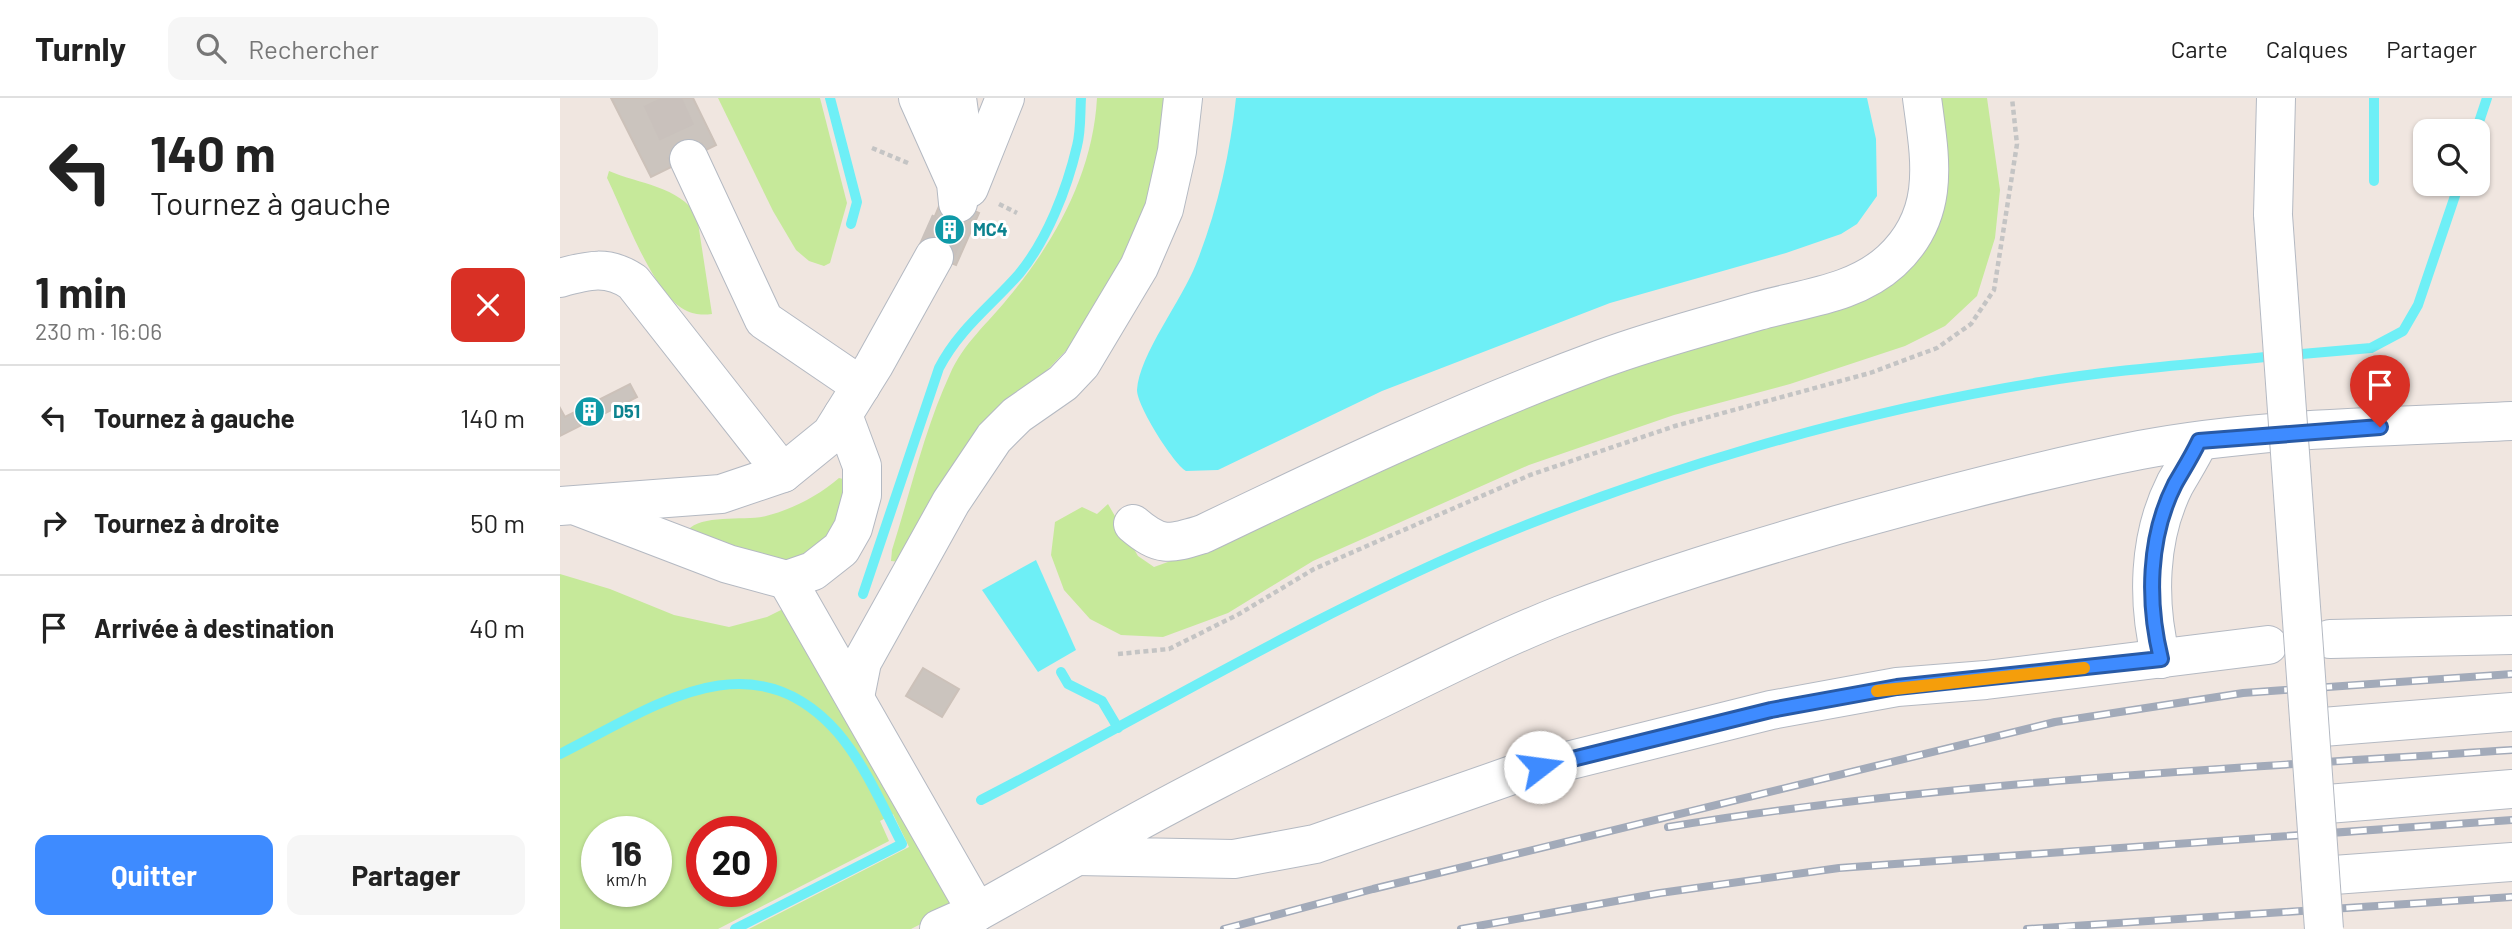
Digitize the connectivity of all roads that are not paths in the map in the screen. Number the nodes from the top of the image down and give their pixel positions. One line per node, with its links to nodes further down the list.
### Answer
1 (920, 98): 12 (lane)
2 (930, 98): 12 (lane)
3 (946, 98): 12 (lane)
4 (957, 98): 12 (lane)
5 (970, 98): 12 (lane)
6 (984, 98): 12 (lane)
7 (1005, 98): 12 (lane)
8 (1183, 98): 26 (lane)
9 (1922, 98): 20 (lane)
10 (2276, 98): 28 (lane, bridge)
11 (689, 159): 15 (lane)
12 (961, 191)
13 (934, 257): 15 (lane)
14 (560, 278): 18 (lane)
15 (852, 400): 18 (lane); 21 (lane)
16 (2512, 421): 17 (lane)
17 (2199, 441): 25 (lane); 31 (lane)
18 (783, 473): 19 (lane)
19 (565, 505): 21 (lane)
20 (1133, 524)
21 (787, 580): 26 (lane)
22 (2512, 635): 23 (lane)
23 (2330, 639)
24 (2268, 645): 25 (lane)
25 (2161, 659): 31 (lane)
26 (855, 697): 34 (lane)
27 (2512, 712): 28 (lane)
28 (2309, 728): 30 (lane, bridge)
29 (2512, 789): 30 (lane)
30 (2315, 805): 33 (lane, bridge)
31 (1077, 856): 34 (lane)
32 (2512, 862): 33 (lane)
33 (2320, 877): 36 (lane, bridge)
34 (977, 912): 35 (lane)
35 (939, 929)
36 (2324, 929)

